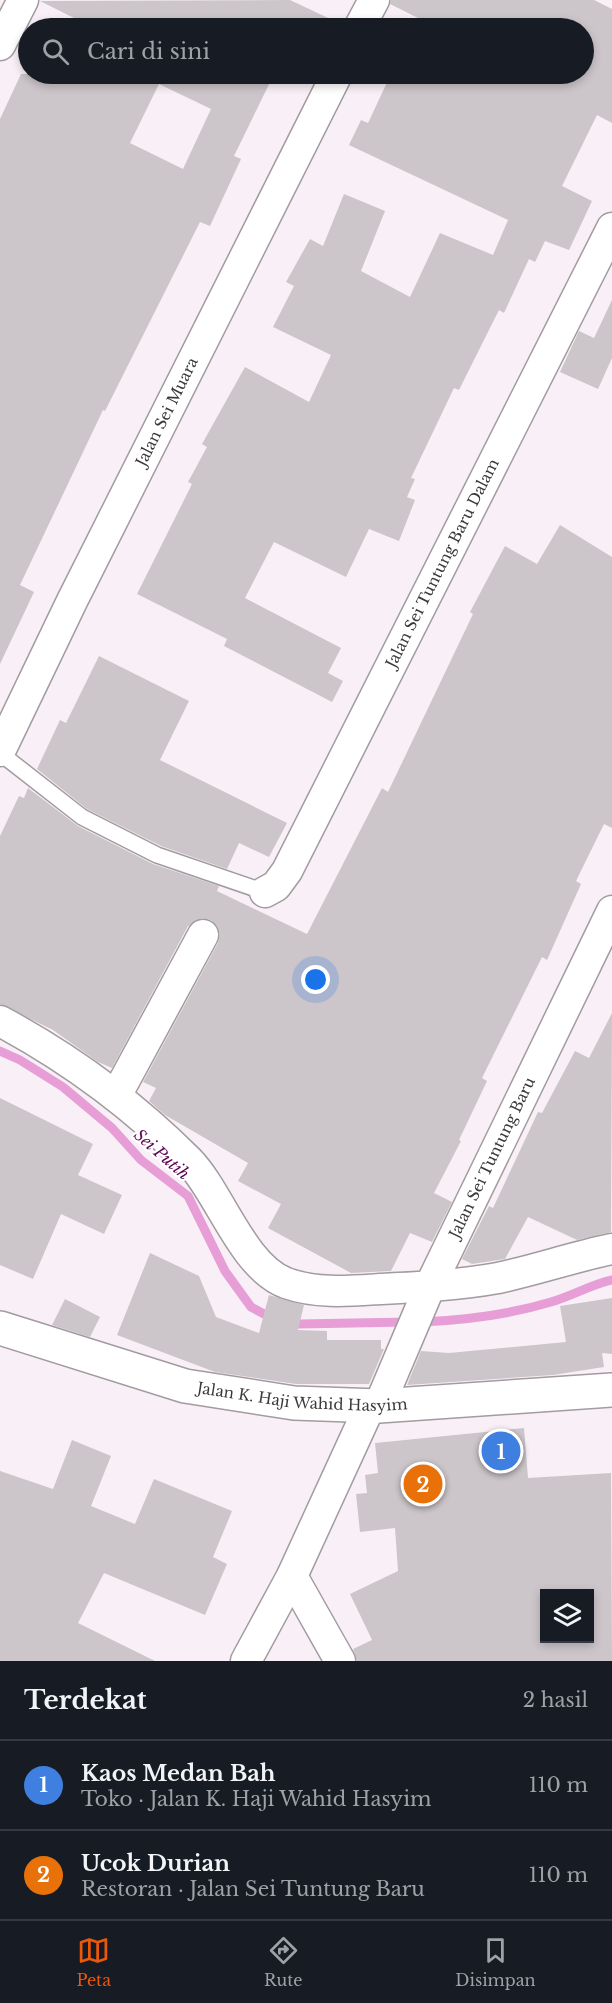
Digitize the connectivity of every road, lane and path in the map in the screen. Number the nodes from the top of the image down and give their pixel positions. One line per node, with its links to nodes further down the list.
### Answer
1 (23, 0): 4 (street)
2 (374, 0): 3 (street)
3 (364, 18)
4 (0, 45)
5 (332, 84): 7 (street, Jalan Sei Muara)
6 (612, 228): 8 (street, Jalan Sei Tuntung Baru Dalam)
7 (0, 752): 8 (lane)
8 (266, 892)
9 (612, 911): 14 (street, Jalan Sei Tuntung Baru)
10 (203, 935): 12 (street)
11 (0, 1021): 12 (street)
12 (116, 1096): 14 (street)
13 (612, 1249): 14 (street)
14 (426, 1296): 17 (street, Jalan Sei Tuntung Baru)
15 (0, 1328): 17 (street, Jalan K. Haji Wahid Hasyim)
16 (612, 1390): 17 (street, Jalan K. Haji Wahid Hasyim)
17 (375, 1406): 18 (street, Jalan Sei Tuntung Baru)
18 (292, 1576): 19 (street, Jalan Sei Tuntung Baru); 20 (street)
19 (246, 1661)
20 (340, 1661)

